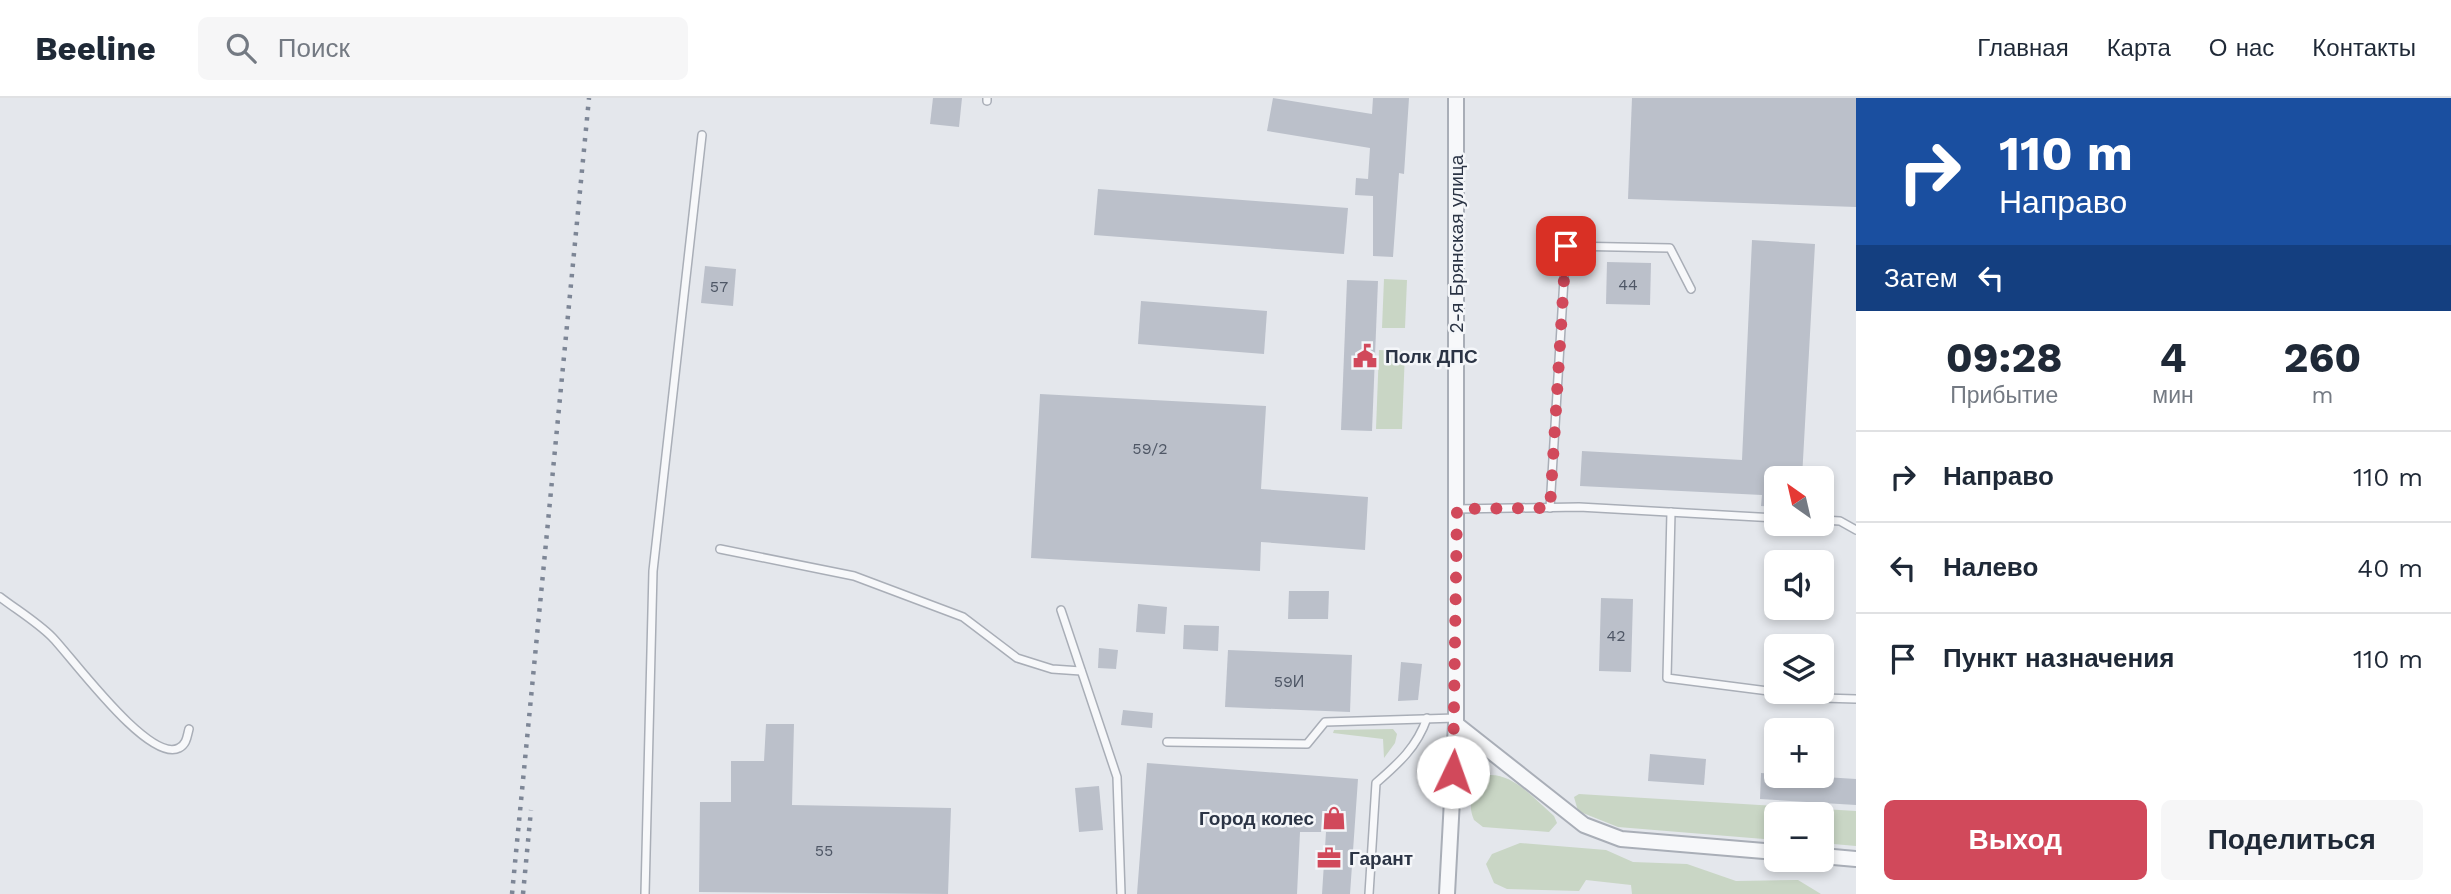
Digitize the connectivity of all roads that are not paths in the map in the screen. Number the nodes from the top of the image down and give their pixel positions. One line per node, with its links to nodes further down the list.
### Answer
1 (1457, 98): 5 (street, 2-я Брянская улица)
2 (702, 135): 22 (lane)
3 (1691, 289): 4 (lane)
4 (1550, 508): 5 (lane); 6 (lane)
5 (1457, 509): 16 (street, 2-я Брянская улица)
6 (1671, 512): 7 (lane); 14 (lane)
7 (1764, 517)
8 (1834, 521): 9 (lane)
9 (1856, 530)
10 (720, 549): 13 (lane)
11 (0, 597): 17 (lane)
12 (1061, 610): 13 (lane)
13 (1081, 671): 23 (lane)
14 (1856, 699)
15 (1427, 718): 16 (lane); 18 (lane); 24 (lane)
16 (1456, 721): 19 (street); 25 (street, 2-я Брянская улица)
17 (189, 729)
18 (1167, 742)
19 (1764, 851)
20 (1834, 857): 21 (street)
21 (1856, 859)
22 (645, 894)
23 (1121, 894)
24 (1369, 894)
25 (1447, 894)

